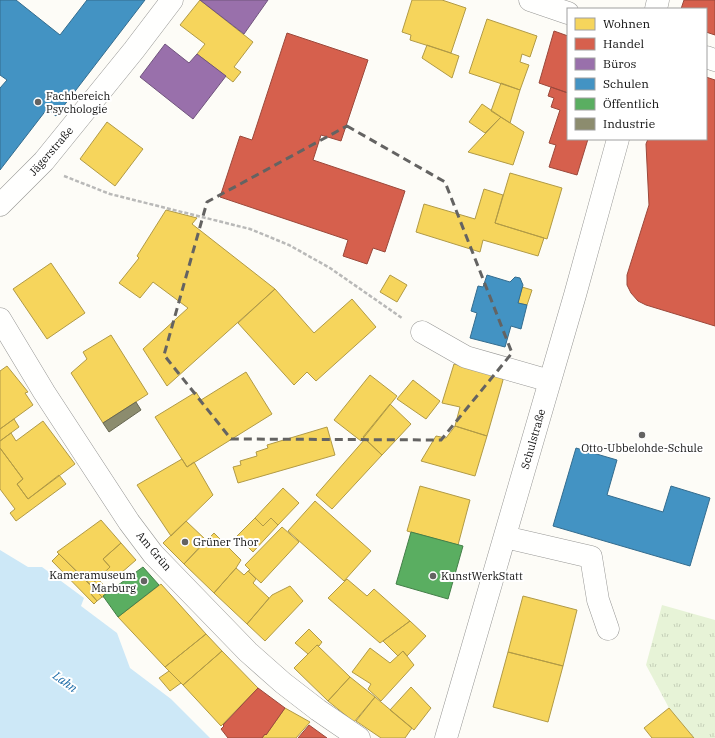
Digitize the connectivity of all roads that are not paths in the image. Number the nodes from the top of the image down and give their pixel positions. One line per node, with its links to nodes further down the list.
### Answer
1 (172, 0): 5 (street, Jägerstraße)
2 (530, 0): 3 (street)
3 (567, 12)
4 (618, 140): 8 (street, Schulstraße)
5 (0, 204)
6 (0, 319): 11 (street, Am Grün)
7 (422, 332): 8 (street)
8 (550, 381): 9 (street, Schulstraße)
9 (505, 538): 10 (street); 12 (street, Schulstraße)
10 (608, 630)
11 (359, 738)
12 (446, 738)

